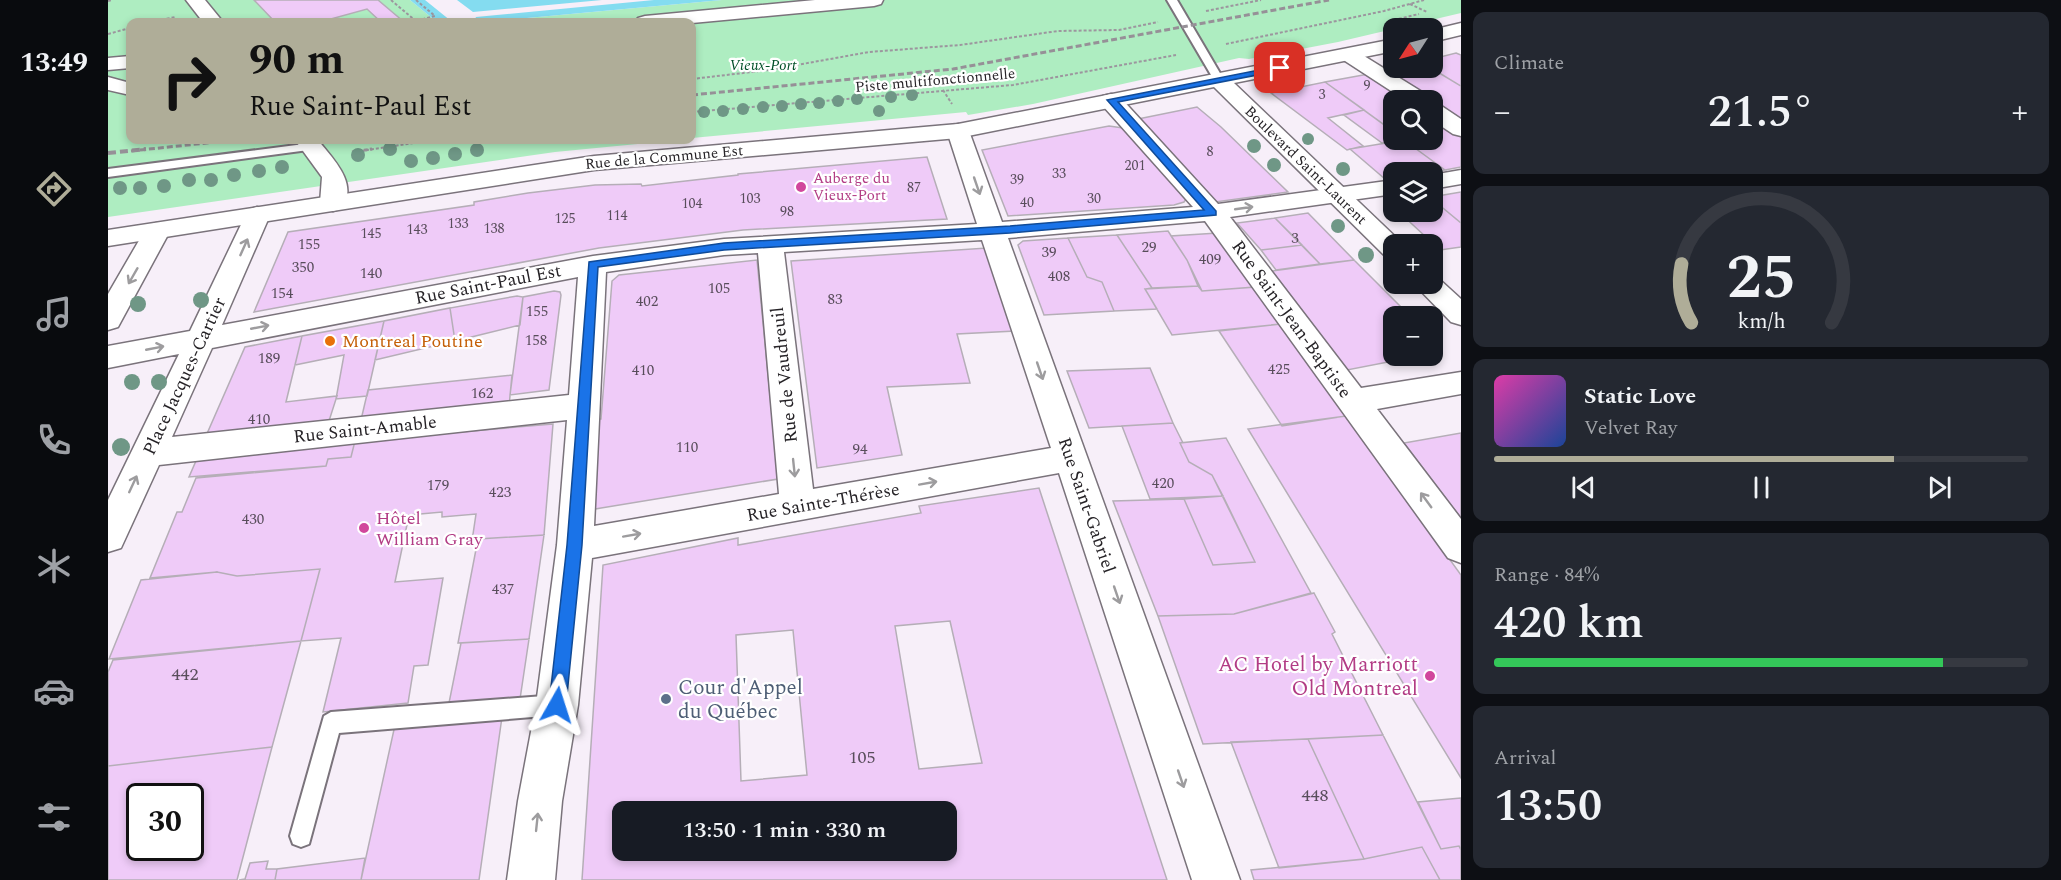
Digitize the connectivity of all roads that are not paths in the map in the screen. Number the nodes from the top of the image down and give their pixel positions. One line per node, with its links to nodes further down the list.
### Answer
1 (195, 0): 4 (street)
2 (874, 0): 5 (street)
3 (1172, 0): 12 (lane)
4 (210, 18)
5 (687, 18)
6 (1461, 29): 7 (street)
7 (1443, 33)
8 (1383, 47): 9 (street, Rue de la Commune Est)
9 (1349, 55): 12 (street, Rue de la Commune Est); 15 (street)
10 (126, 62): 11 (street)
11 (108, 64)
12 (1219, 80): 16 (street, Rue de la Commune Est); 26 (street, Boulevard Saint-Laurent)
13 (108, 83): 14 (street)
14 (126, 88)
15 (1403, 90)
16 (1112, 100): 19 (street, Rue de la Commune Est); 28 (street, Rue Saint-Jean-Baptiste)
17 (1443, 117): 18 (street)
18 (1461, 129)
19 (958, 131): 27 (street, Rue de la Commune Est); 31 (street, Rue Saint-Gabriel, one-way to 31)
20 (302, 144): 22 (lane)
21 (310, 144): 27 (street)
22 (108, 173)
23 (1461, 177): 24 (street)
24 (1443, 180)
25 (1383, 189): 26 (street, Rue Saint-Paul Est)
26 (1337, 196): 28 (street, Rue Saint-Paul Est, one-way to 26); 33 (street, Boulevard Saint-Laurent)
27 (333, 203): 29 (street, Rue de la Commune Est)
28 (1212, 213): 31 (street, Rue Saint-Paul Est); 42 (street, Rue Saint-Jean-Baptiste)
29 (257, 215): 30 (street, Rue de la Commune Est); 39 (street, Place Jacques-Cartier, one-way to 29)
30 (157, 231): 32 (street, Rue de la Commune Est); 38 (street, one-way to 38)
31 (992, 231): 34 (street, Rue Saint-Paul Est); 45 (street, Rue Saint-Gabriel, one-way to 45)
32 (108, 238)
33 (1383, 240)
34 (770, 243): 35 (street, Rue Saint-Paul Est); 46 (street, Rue de Vaudreuil, one-way to 46)
35 (593, 265): 39 (street, Rue Saint-Paul Est, one-way to 35); 43 (street)
36 (1439, 294): 37 (street)
37 (1461, 315)
38 (108, 320)
39 (202, 338): 40 (street, Rue Saint-Paul Est, one-way to 39); 44 (street, Place Jacques-Cartier)
40 (108, 357)
41 (1461, 383): 42 (street)
42 (1352, 401): 49 (street, Rue Saint-Jean-Baptiste, one-way to 42)
43 (582, 406): 44 (street, Rue Saint-Amable); 48 (street)
44 (147, 453): 47 (street, Place Jacques-Cartier, one-way to 44)
45 (1071, 458): 46 (street, Rue Sainte-Thérèse, one-way to 45); 53 (street, Rue Saint-Gabriel, one-way to 53)
46 (798, 506): 48 (street, Rue Sainte-Thérèse, one-way to 46)
47 (108, 537)
48 (575, 545): 50 (street)
49 (1461, 548)
50 (557, 705): 51 (lane); 52 (street, one-way to 50)
51 (300, 836)
52 (531, 880)
53 (1216, 880)

